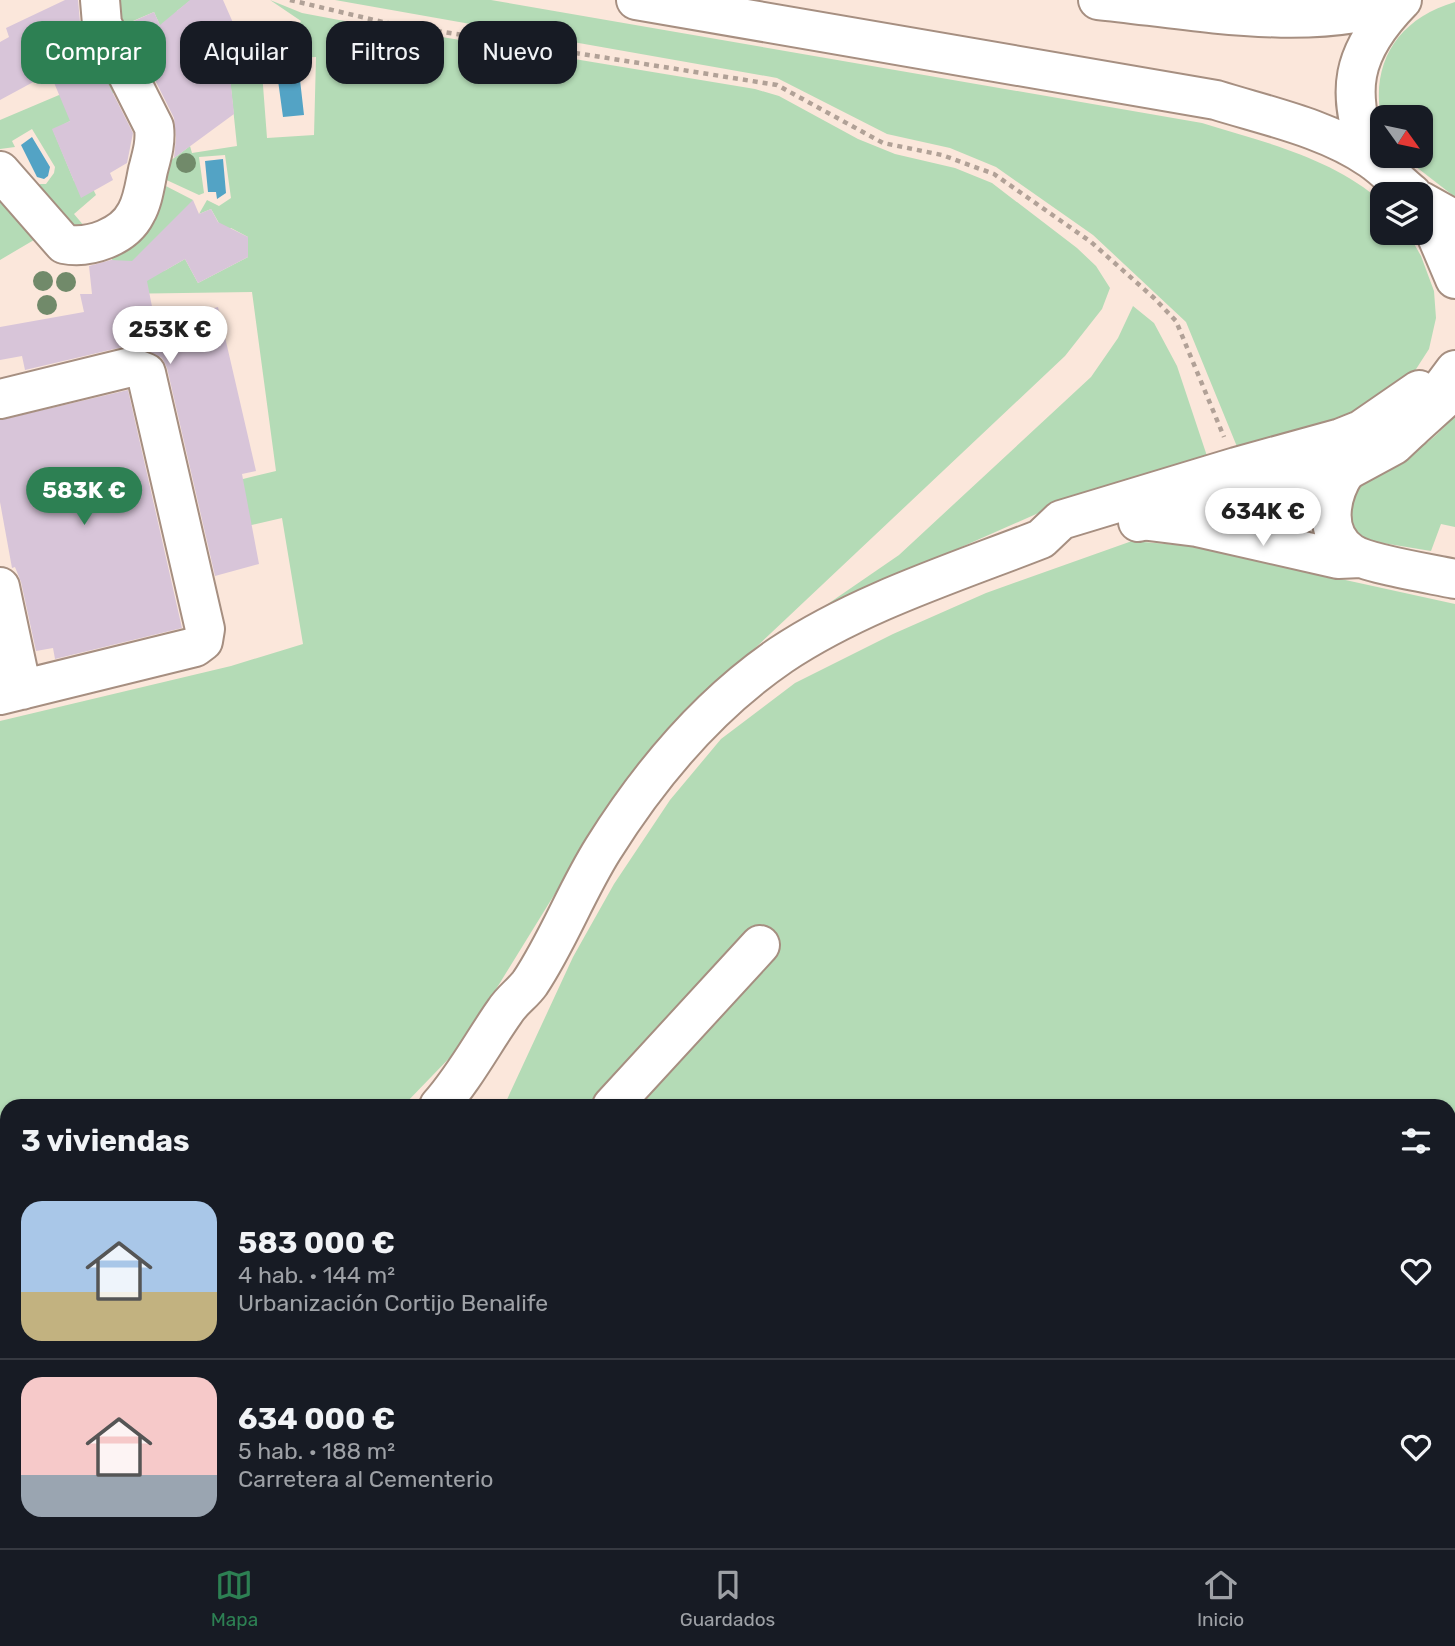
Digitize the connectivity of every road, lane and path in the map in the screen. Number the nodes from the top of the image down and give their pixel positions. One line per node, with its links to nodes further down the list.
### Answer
1 (100, 0): 10 (main road)
2 (290, 0): 21 (path)
3 (636, 0): 8 (main road)
4 (1098, 0): 6 (main road)
5 (1402, 0): 6 (main road); 7 (main road)
6 (1226, 7)
7 (1370, 156)
8 (1370, 159)
9 (1381, 168): 11 (main road)
10 (0, 171)
11 (1396, 182)
12 (1433, 208): 13 (main road)
13 (1455, 220)
14 (1433, 229): 15 (main road)
15 (1455, 279)
16 (1455, 338): 18 (main road)
17 (1455, 370): 20 (main road)
18 (1437, 390): 20 (main road); 21 (main road); 23 (main road)
19 (0, 399): 30 (main road)
20 (1411, 429): 22 (main road)
21 (1236, 467): 25 (main road)
22 (1346, 471): 23 (main road); 27 (main road)
23 (1266, 493): 24 (main road); 26 (main road)
24 (1143, 521): 25 (main road); 26 (main road)
25 (1041, 539): 32 (main road)
26 (1315, 552): 27 (main road)
27 (1361, 558): 28 (main road)
28 (1455, 579)
29 (0, 587): 30 (main road)
30 (11, 692)
31 (760, 945): 35 (main road)
32 (529, 984): 33 (main road); 34 (main road)
33 (444, 1099)
34 (475, 1099)
35 (618, 1099)

